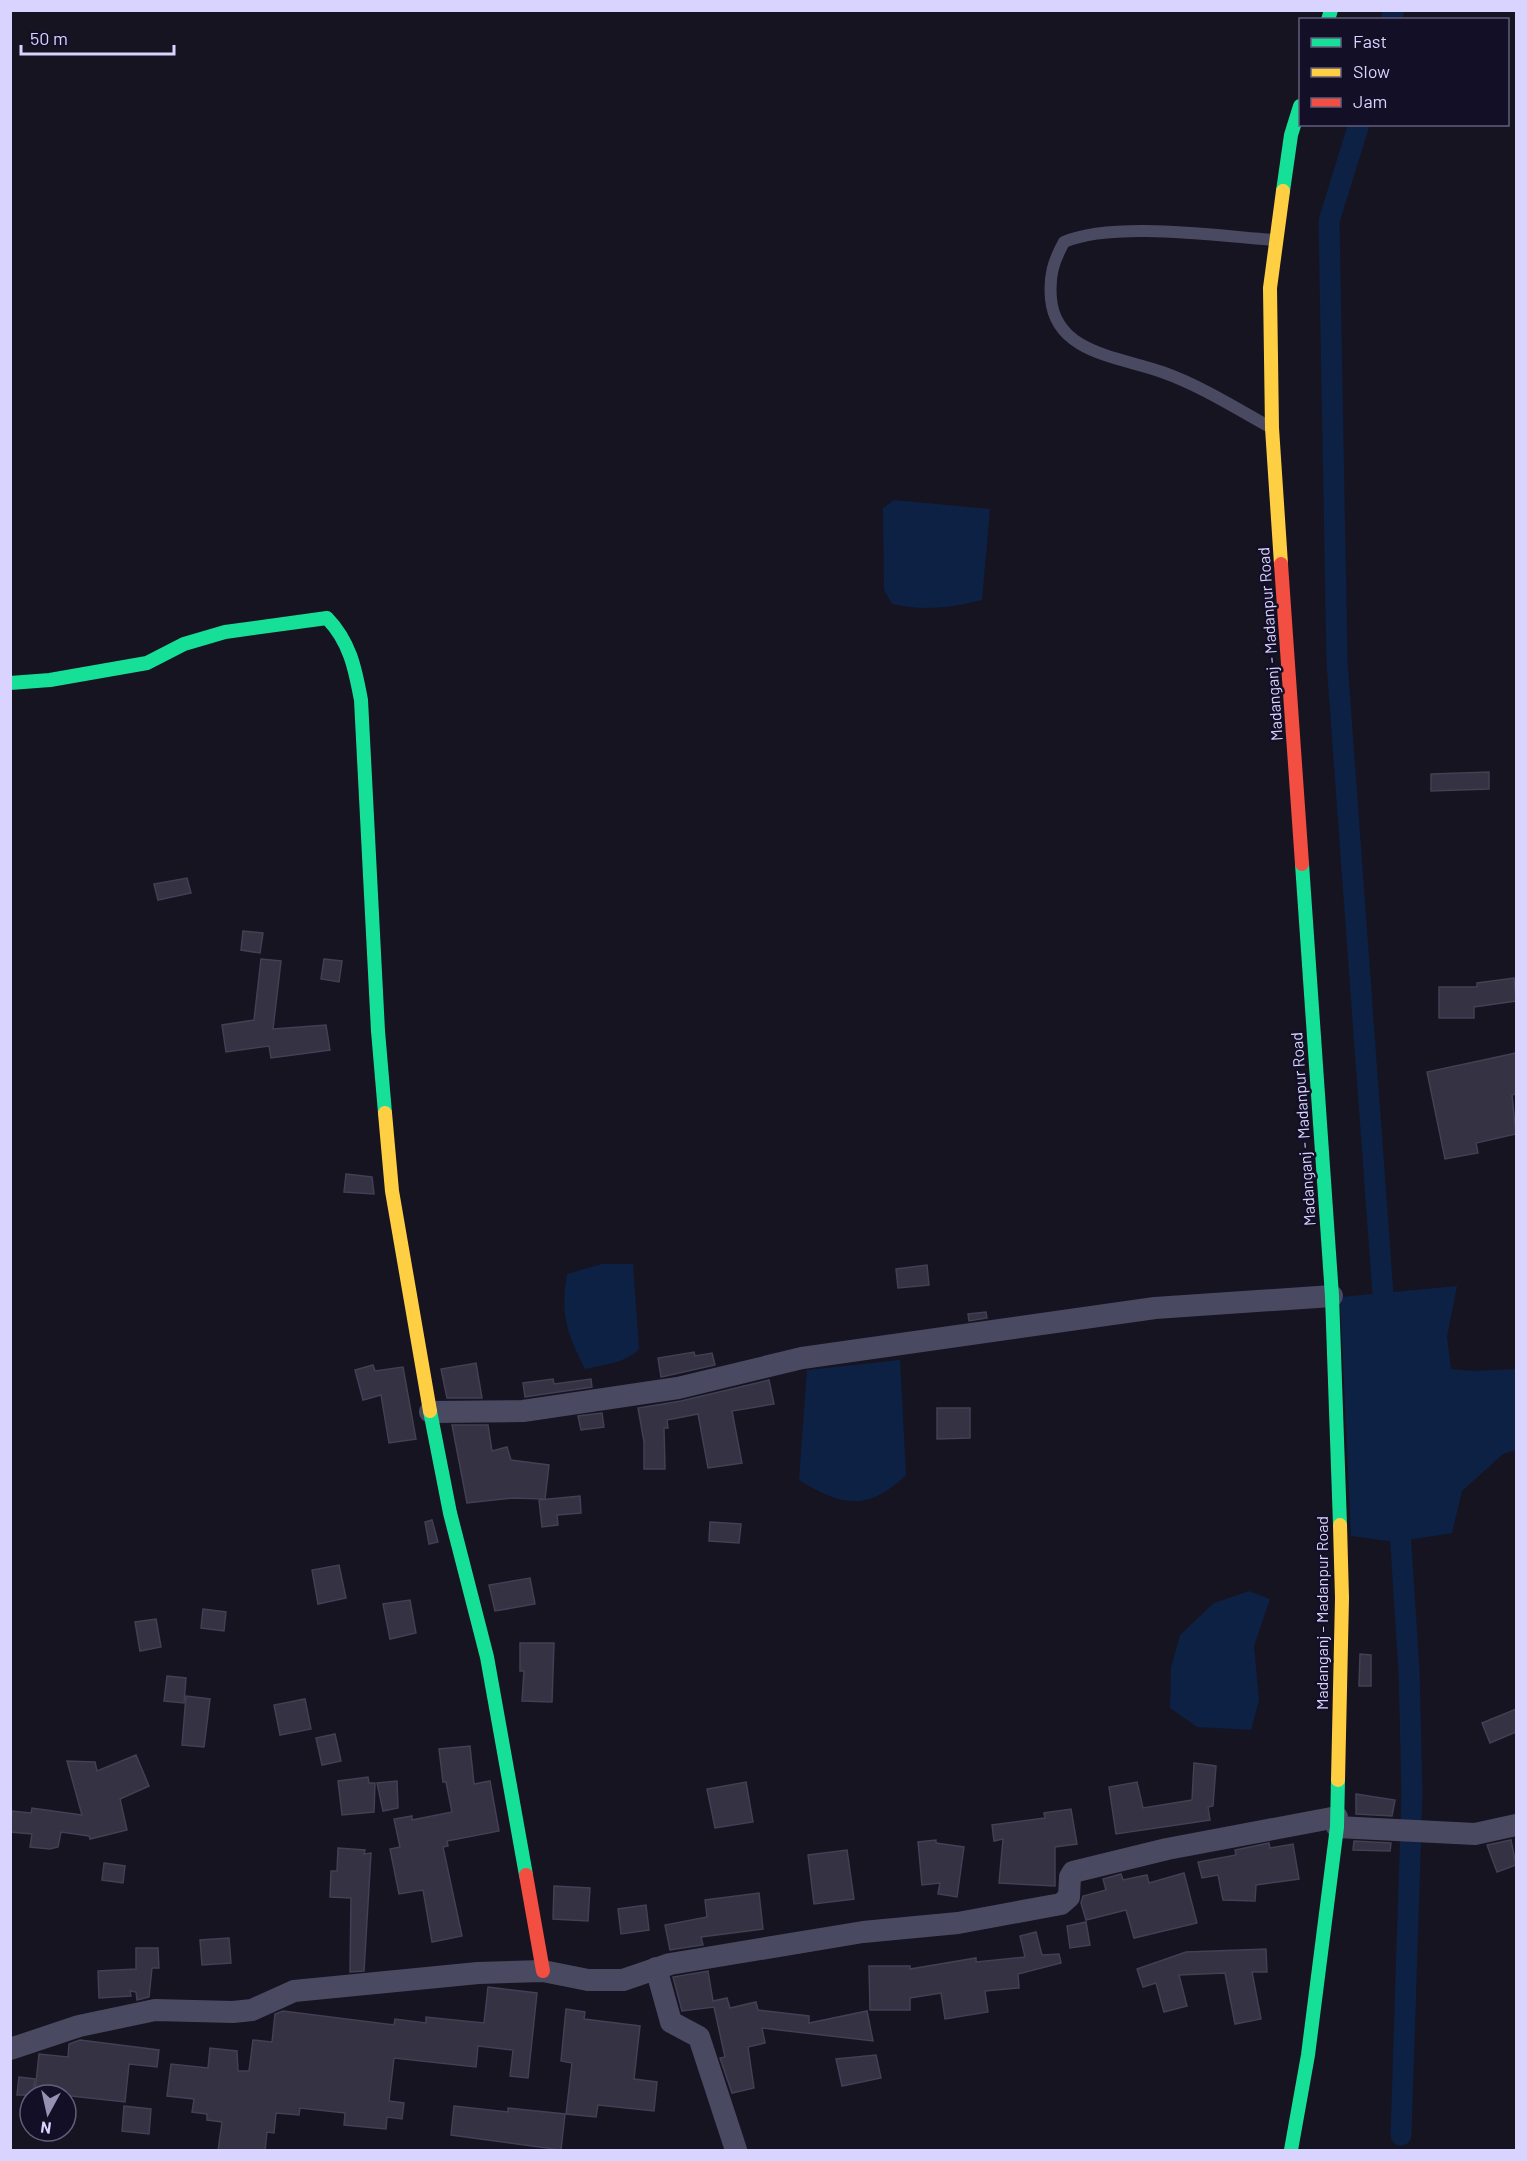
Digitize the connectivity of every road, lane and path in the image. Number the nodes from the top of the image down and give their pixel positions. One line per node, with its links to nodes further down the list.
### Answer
1 (1299, 109): 2 (main road, Madanganj - Madanpur Road)
2 (1276, 240): 3 (main road, Madanganj - Madanpur Road); 3 (lane)
3 (1272, 428): 5 (main road, Madanganj - Madanpur Road)
4 (10, 683): 6 (main road)
5 (1332, 1296): 6 (street); 7 (main road, Madanganj - Madanpur Road)
6 (430, 1412): 10 (main road)
7 (1342, 1823): 8 (street); 9 (street); 13 (main road, Madanganj - Madanpur Road)
8 (1516, 1825)
9 (656, 1968): 10 (street); 12 (street)
10 (543, 1971): 11 (street)
11 (10, 2049)
12 (736, 2151)
13 (1291, 2151)

